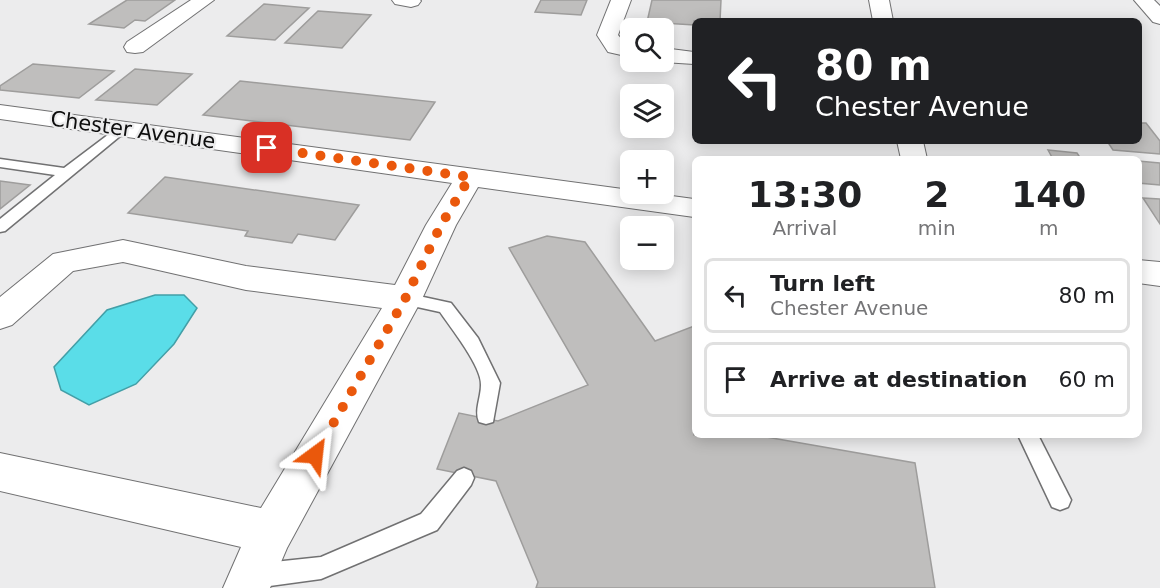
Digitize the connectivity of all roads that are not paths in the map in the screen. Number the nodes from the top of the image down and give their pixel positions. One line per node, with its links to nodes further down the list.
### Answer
1 (204, 0): 7 (street)
2 (621, 0): 8 (street)
3 (879, 0): 5 (street)
4 (1144, 0): 6 (street)
5 (882, 18)
6 (1160, 18)
7 (135, 47)
8 (620, 48)
9 (674, 57): 10 (street)
10 (692, 58)
11 (0, 112): 12 (street, Chester Avenue)
12 (121, 129): 14 (lane); 15 (street, Chester Avenue)
13 (0, 163): 14 (lane)
14 (68, 173): 17 (lane)
15 (470, 177): 16 (street, Chester Avenue); 20 (street)
16 (692, 208)
17 (0, 227)
18 (1142, 272): 19 (street)
19 (1160, 274)
20 (405, 299): 21 (street); 22 (lane); 27 (street)
21 (0, 316)
22 (486, 416)
23 (1029, 438): 26 (lane)
24 (0, 472): 27 (street)
25 (464, 478): 28 (lane)
26 (1060, 500)
27 (271, 532): 28 (street)
28 (249, 582)

